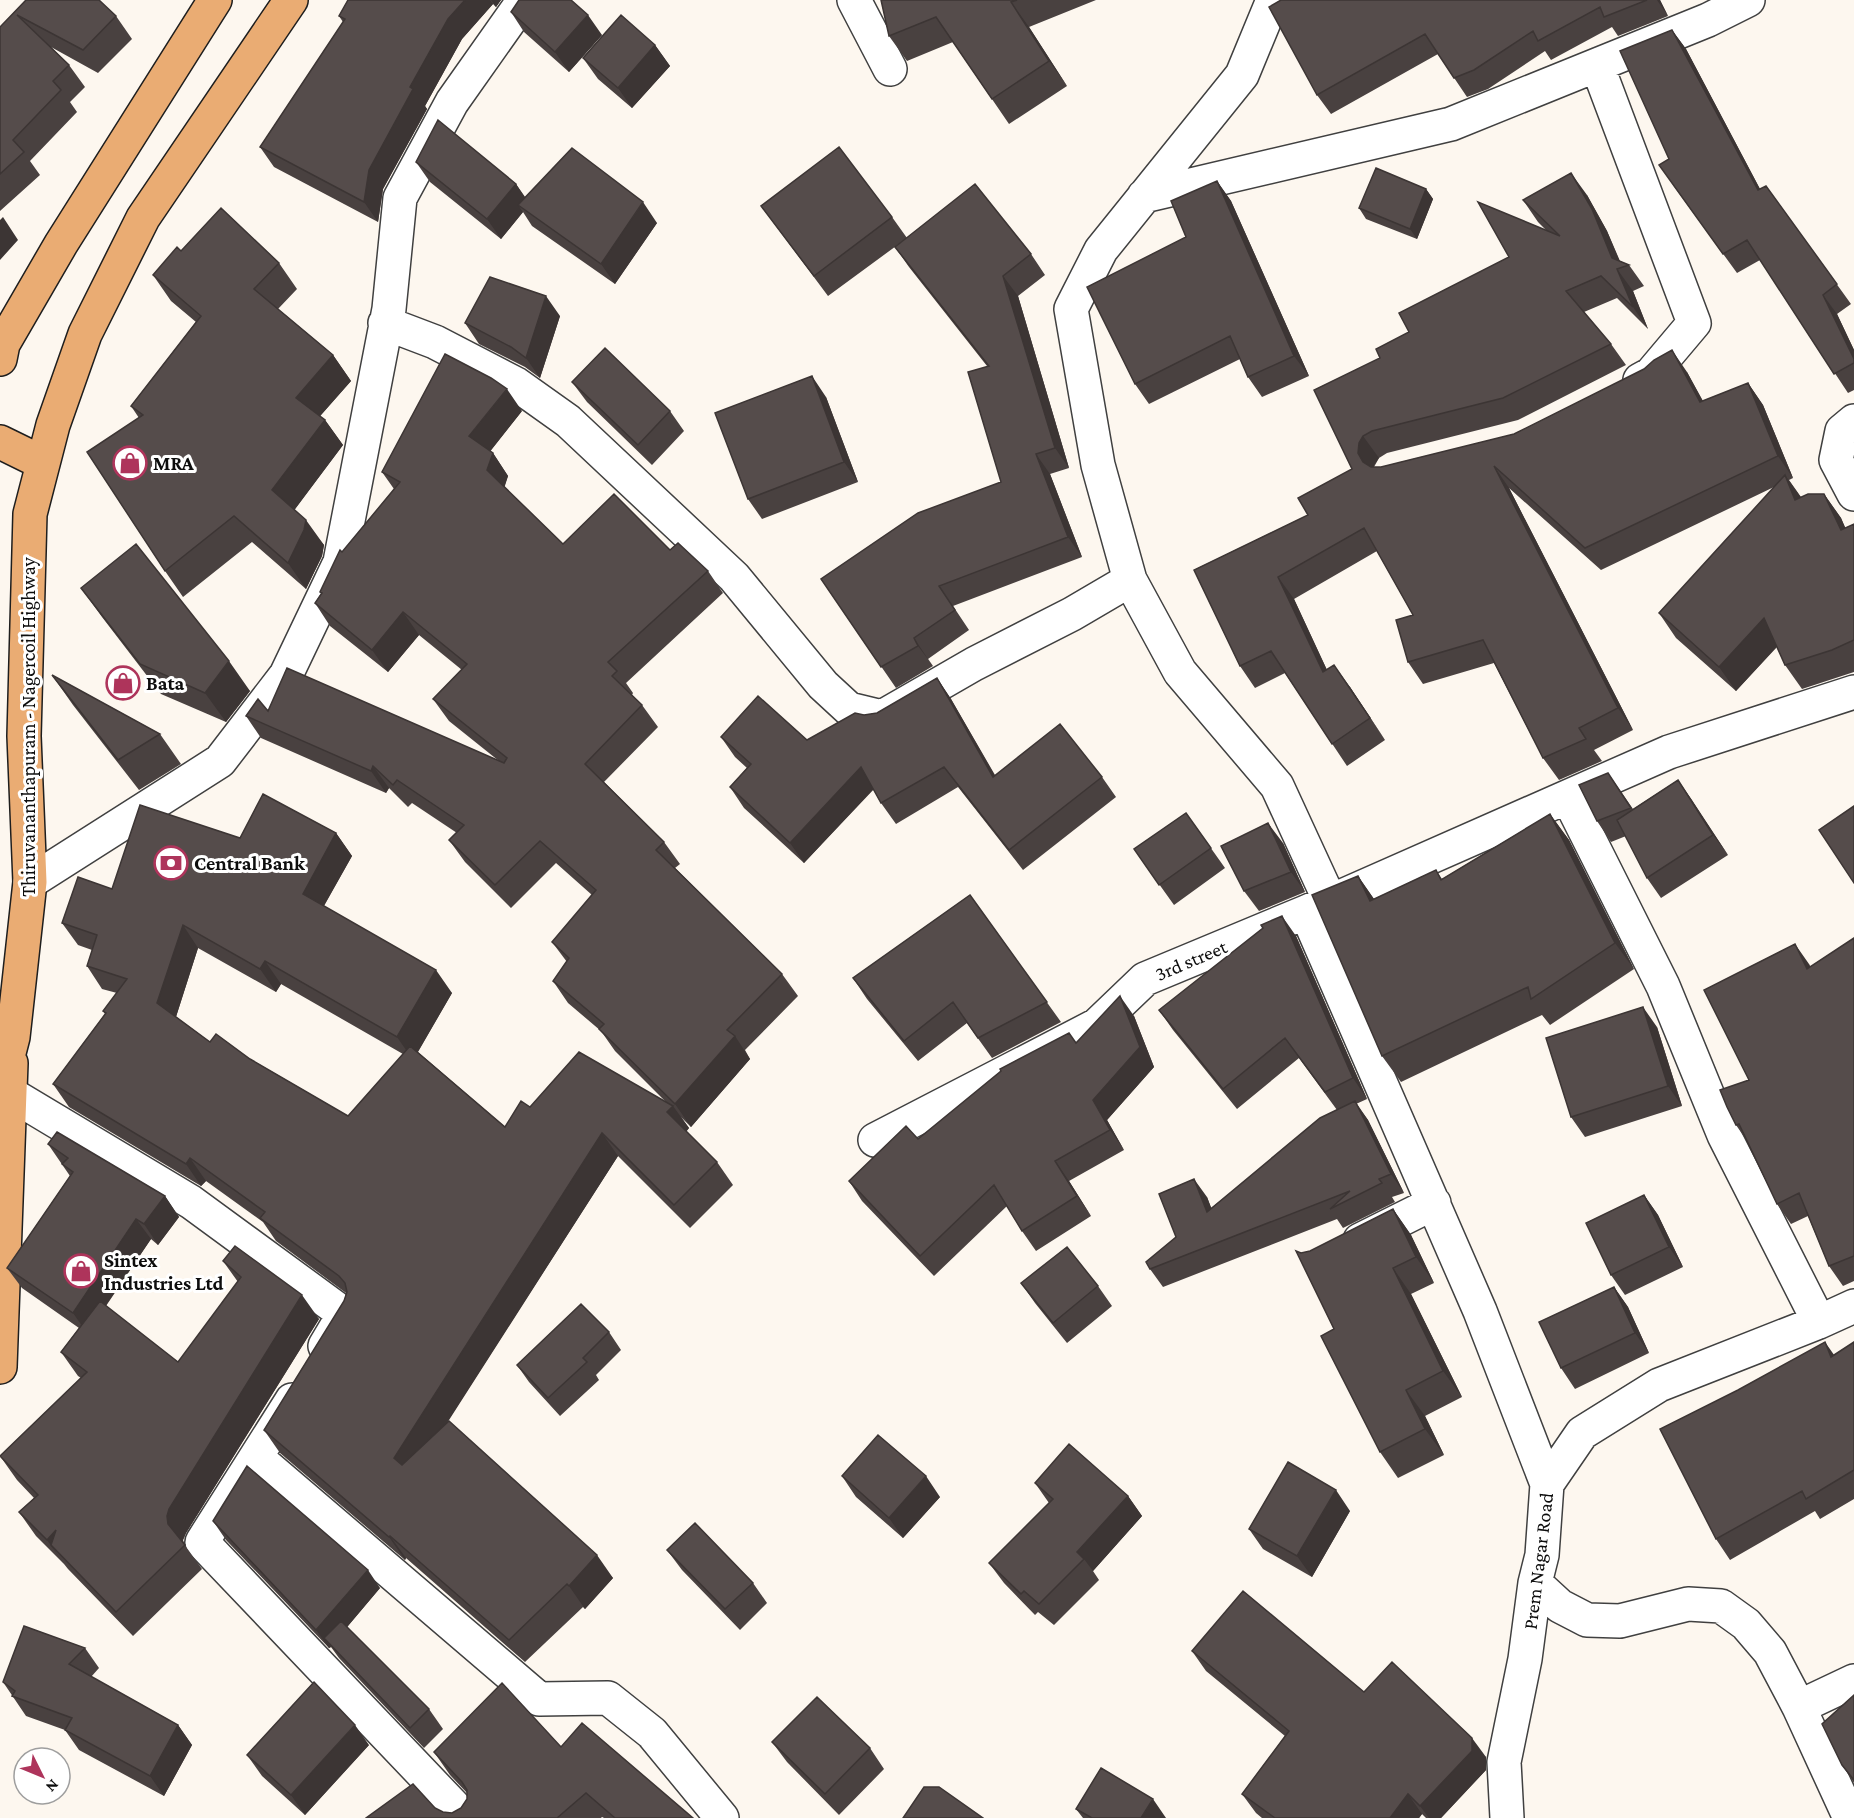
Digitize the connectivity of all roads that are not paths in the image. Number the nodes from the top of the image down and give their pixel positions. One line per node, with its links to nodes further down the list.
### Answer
1 (215, 0): 12 (main road)
2 (291, 0): 16 (main road, Thiruvananthapuram - Nagercoil Highway)
3 (524, 0): 11 (street)
4 (854, 0): 9 (street)
5 (1273, 0): 10 (street)
6 (1748, 0): 7 (street)
7 (1703, 10): 8 (street)
8 (1597, 65): 10 (street); 13 (street)
9 (890, 69)
10 (1144, 196): 18 (street)
11 (385, 323): 18 (street); 21 (street)
12 (0, 359)
13 (1609, 395)
14 (1854, 421): 17 (street)
15 (0, 442): 16 (main road)
16 (43, 463): 21 (main road, Thiruvananthapuram - Nagercoil Highway)
17 (1854, 494)
18 (1130, 580): 22 (street)
19 (1854, 692): 20 (street, 3rd street)
20 (1568, 797): 22 (street, 3rd street); 28 (street)
21 (30, 882): 23 (main road, Thiruvananthapuram - Nagercoil Highway)
22 (1318, 906): 24 (street, 3rd street); 25 (street)
23 (5, 1090): 29 (main road, Thiruvananthapuram - Nagercoil Highway); 30 (street)
24 (875, 1140)
25 (1434, 1203): 26 (street); 31 (street)
26 (1330, 1255)
27 (1854, 1306): 28 (street, Prem Nagar Road)
28 (1819, 1322): 31 (street, Prem Nagar Road)
29 (0, 1366)
30 (256, 1457): 33 (street); 38 (street)
31 (1547, 1484): 32 (street, Prem Nagar Road)
32 (1535, 1583): 36 (street); 42 (street, Prem Nagar Road)
33 (517, 1681): 35 (street); 41 (street)
34 (1854, 1681): 36 (street)
35 (494, 1704)
36 (1799, 1707): 43 (street)
37 (447, 1752): 38 (street)
38 (424, 1775): 39 (street); 40 (street)
39 (399, 1797)
40 (465, 1818)
41 (722, 1818)
42 (1507, 1818)
43 (1850, 1818)

